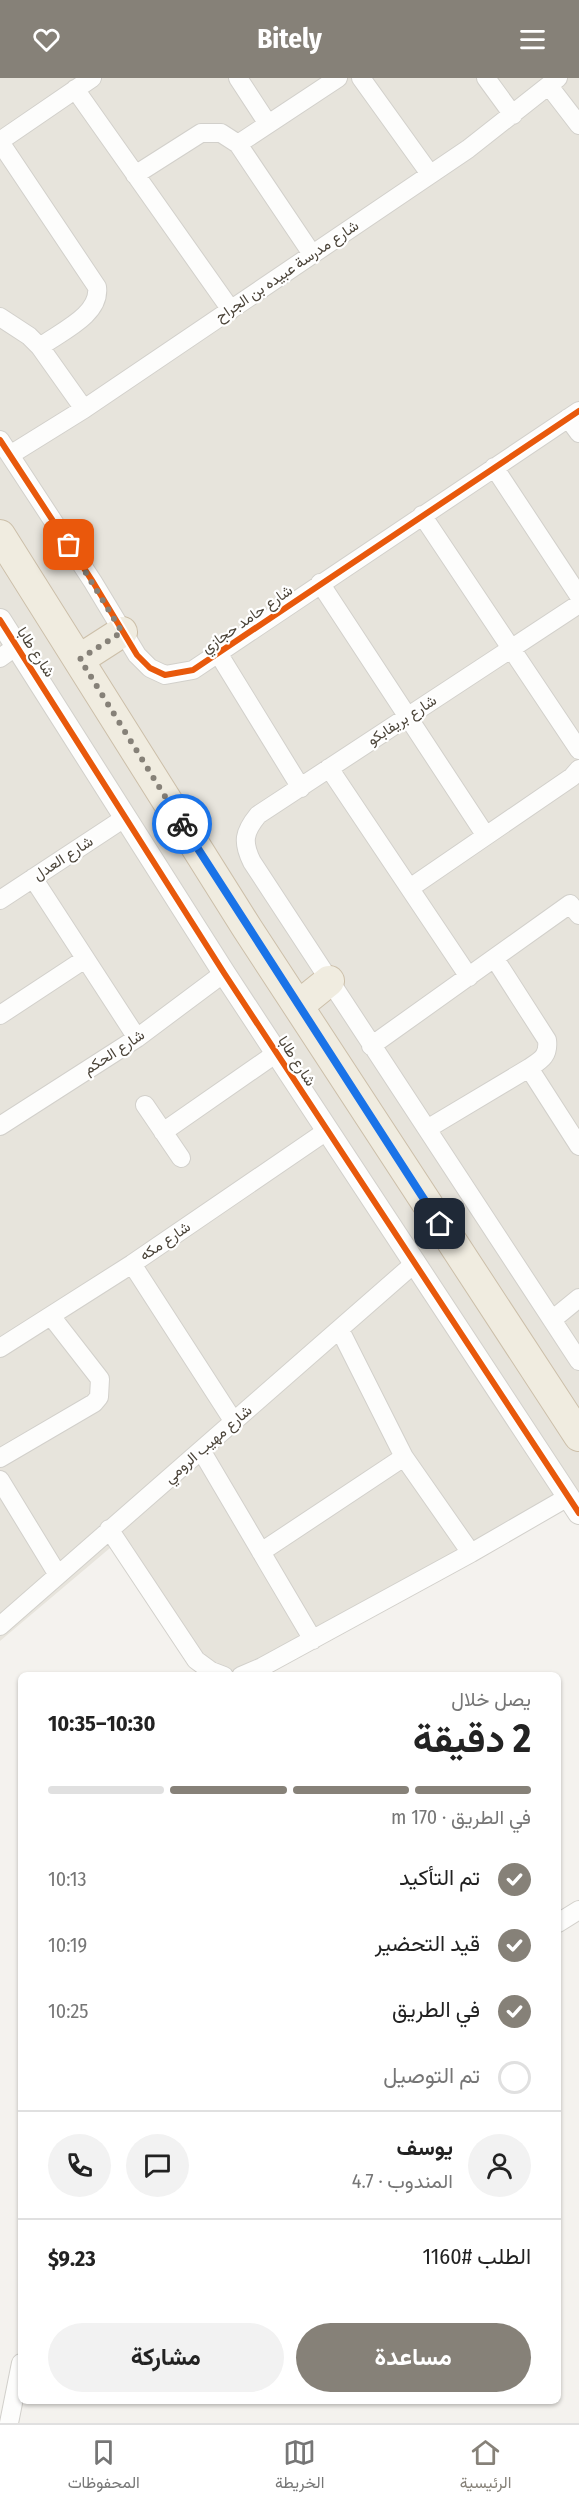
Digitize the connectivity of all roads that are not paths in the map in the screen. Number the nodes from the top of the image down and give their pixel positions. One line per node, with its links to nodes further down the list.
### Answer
1 (92, 78): 7 (street)
2 (238, 78): 9 (street)
3 (338, 78): 9 (street)
4 (361, 78): 13 (street)
5 (486, 78): 8 (street)
6 (553, 82): 8 (street, شارع مدرسة عبيده بن الجراح); 10 (street)
7 (75, 89): 11 (street); 14 (street)
8 (513, 115): 13 (street, شارع مدرسة عبيده بن الجراح)
9 (268, 124): 12 (street)
10 (579, 126)
11 (0, 142): 18 (street)
12 (238, 144): 14 (street); 15 (street)
13 (430, 174): 15 (street, شارع مدرسة عبيده بن الجراح)
14 (135, 175): 16 (street)
15 (312, 254): 16 (street, شارع مدرسة عبيده بن الجراح)
16 (231, 309): 19 (street, شارع مدرسة عبيده بن الجراح)
17 (0, 317): 18 (street)
18 (40, 347): 19 (street)
19 (84, 409): 21 (street, شارع مدرسة عبيده بن الجراح)
20 (576, 420): 22 (street, شارع حامد حجازي)
21 (5, 447): 29 (street, شارع حامد حجازي)
22 (494, 467): 23 (street, شارع حامد حجازي); 26 (street)
23 (422, 515): 25 (street, شارع حامد حجازي); 30 (street)
24 (0, 535): 33 (highway)
25 (320, 583): 32 (street, شارع حامد حجازي); 34 (street)
26 (579, 596)
27 (579, 604): 30 (street, شارع بريفابكو)
28 (0, 620): 31 (street, شارع طابا)
29 (122, 632): 32 (street, شارع حامد حجازي); 33 (highway)
30 (511, 648): 34 (street, شارع بريفابكو); 35 (street)
31 (9, 652): 39 (street, شارع طابا)
32 (218, 653): 38 (street)
33 (80, 659): 50 (highway)
34 (407, 717): 36 (street, شارع بريفابكو); 40 (street)
35 (579, 750)
36 (329, 768): 38 (street, شارع بريفابكو); 42 (street)
37 (579, 769): 40 (street)
38 (301, 788): 49 (street, شارع بريفابكو)
39 (126, 817): 41 (street, شارع العدل); 47 (street, شارع طابا)
40 (486, 836): 42 (street)
41 (33, 878): 43 (street, شارع العدل); 45 (street)
42 (410, 888): 48 (street)
43 (0, 900)
44 (579, 915): 46 (street)
45 (85, 959): 51 (street); 52 (street)
46 (495, 959): 48 (street); 55 (street)
47 (225, 973): 52 (street, شارع الحكم); 54 (street, شارع طابا)
48 (469, 977): 53 (street)
49 (329, 981): 50 (highway); 53 (street)
50 (297, 1006): 72 (highway)
51 (0, 1015)
52 (137, 1038): 57 (street, شارع الحكم)
53 (371, 1046): 58 (street)
54 (278, 1052): 59 (street, شارع طابا); 60 (street)
55 (529, 1068): 58 (street); 61 (street)
56 (145, 1105): 60 (street)
57 (0, 1126)
58 (427, 1129): 67 (street)
59 (328, 1130): 63 (street, شارع طابا); 64 (street, شارع مكه)
60 (163, 1132): 62 (street)
61 (576, 1135)
62 (181, 1158)
63 (416, 1262): 68 (street, شارع مهيب الرومي); 77 (street, شارع طابا)
64 (132, 1264): 66 (street, شارع مكه); 71 (street)
65 (579, 1298): 67 (street)
66 (51, 1316): 69 (street, شارع مكه); 75 (street)
67 (552, 1320): 70 (street)
68 (340, 1330): 71 (street, شارع مهيب الرومي); 74 (street)
69 (0, 1348)
70 (579, 1361)
71 (234, 1422): 73 (street, شارع مهيب الرومي)
72 (579, 1436)
73 (201, 1450): 78 (street, شارع مهيب الرومي); 79 (street)
74 (404, 1457): 79 (street); 80 (street)
75 (0, 1458)
76 (2, 1489): 81 (street)
77 (574, 1505): 80 (street)
78 (109, 1529): 81 (street, شارع مهيب الرومي); 84 (street)
79 (261, 1552): 83 (street)
80 (471, 1553): 83 (street)
81 (58, 1575): 82 (street, شارع مهيب الرومي)
82 (0, 1626)
83 (313, 1640): 85 (street)
84 (214, 1672)
85 (249, 1672)
86 (579, 1910): 87 (street)
87 (561, 1921)
88 (18, 2378): 89 (street)
89 (9, 2423)

